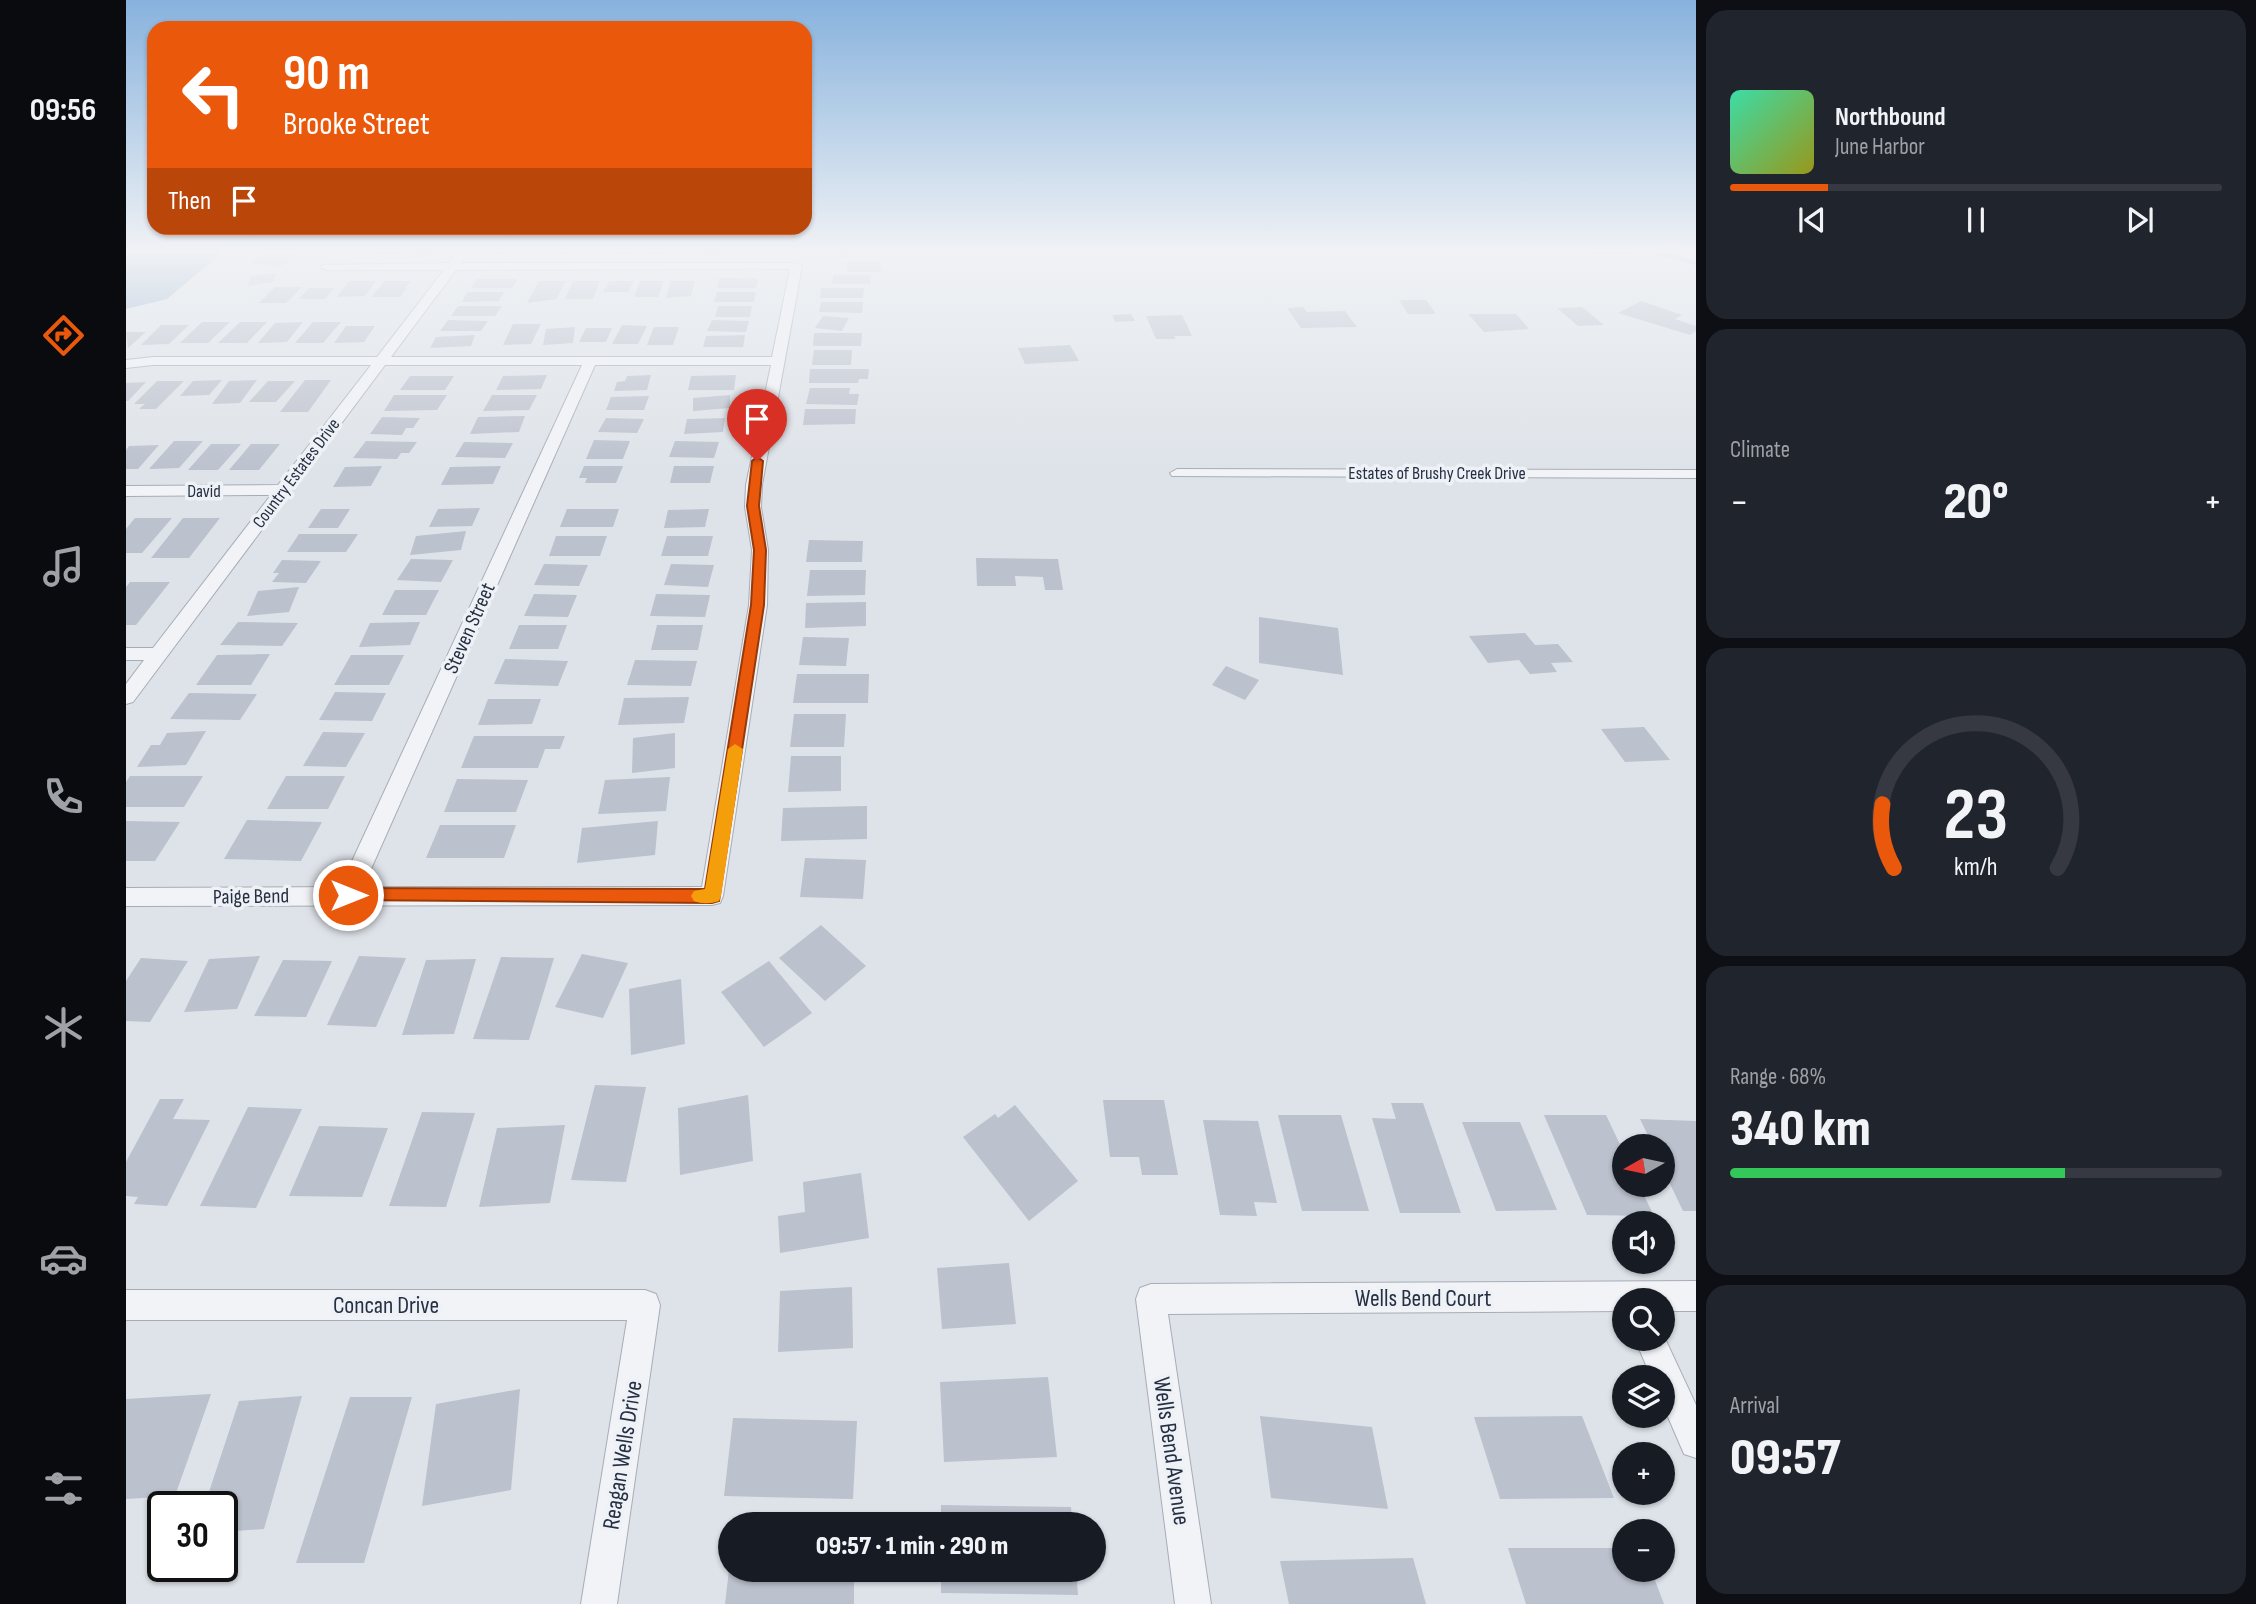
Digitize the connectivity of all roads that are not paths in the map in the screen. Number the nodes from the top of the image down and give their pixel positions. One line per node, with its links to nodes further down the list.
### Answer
1 (409, 324): 3 (street, Country Estates Drive)
2 (784, 324): 5 (street)
3 (382, 360): 4 (street); 6 (street); 10 (street, Country Estates Drive)
4 (590, 360): 5 (street); 14 (street, Steven Street)
5 (777, 361): 14 (street, Paige Bend)
6 (126, 364)
7 (1177, 473): 8 (street, Estates of Brushy Creek Drive)
8 (1696, 474)
9 (126, 491): 10 (street, David)
10 (282, 491): 12 (street, Country Estates Drive)
11 (126, 654): 12 (street)
12 (159, 654): 13 (street, Country Estates Drive)
13 (126, 697)
14 (348, 895): 15 (street, Paige Bend)
15 (126, 897)
16 (1696, 1296): 17 (street, Wells Bend Court)
17 (1675, 1297)
18 (1612, 1298): 19 (street, Wells Bend Court)
19 (1150, 1299): 25 (street, Wells Bend Avenue)
20 (645, 1305): 21 (street, Concan Drive); 24 (street, Reagan Wells Drive)
21 (126, 1306)
22 (1655, 1351): 23 (street)
23 (1696, 1442)
24 (599, 1604)
25 (1193, 1604)

